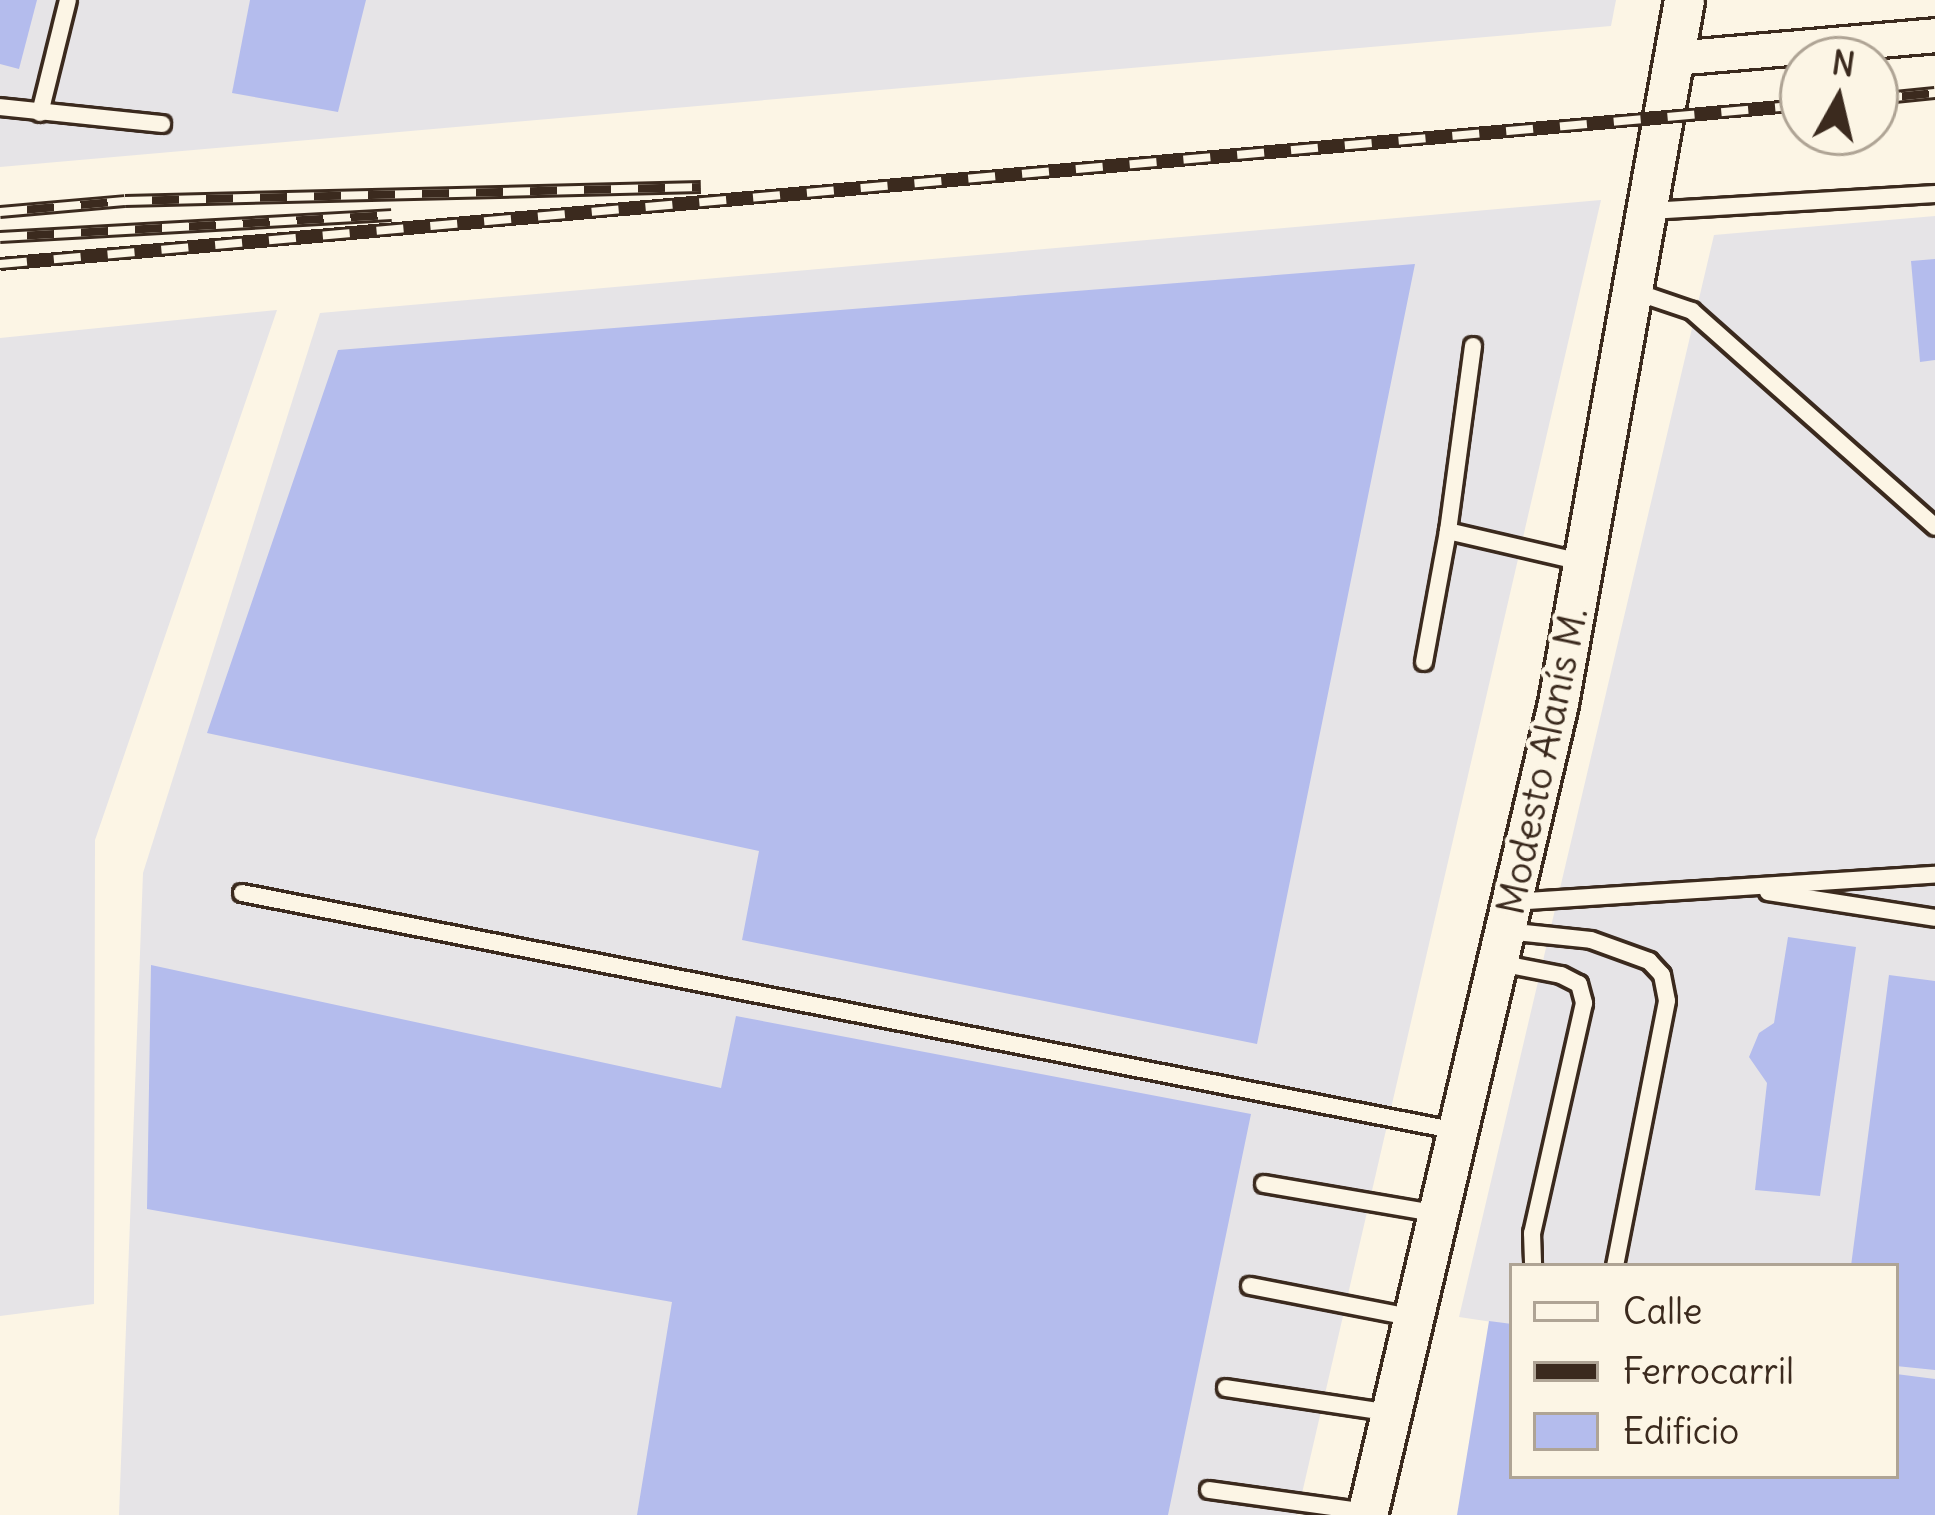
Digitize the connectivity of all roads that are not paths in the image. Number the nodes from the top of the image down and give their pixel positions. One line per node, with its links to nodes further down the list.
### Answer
1 (68, 0): 6 (lane)
2 (1684, 0): 4 (street, Modesto Alanís M.)
3 (1935, 35): 4 (street)
4 (1674, 58): 9 (street, Modesto Alanís M.)
5 (0, 107): 6 (lane)
6 (40, 113): 7 (lane)
7 (162, 124)
8 (1935, 194): 9 (lane)
9 (1649, 212): 10 (street, Modesto Alanís M.)
10 (1636, 292): 12 (lane); 14 (street, Modesto Alanís M.)
11 (1473, 346): 13 (lane)
12 (1935, 527)
13 (1448, 531): 14 (lane); 15 (lane)
14 (1586, 563): 20 (street, Modesto Alanís M.)
15 (1424, 662)
16 (1935, 875): 17 (lane)
17 (1732, 886): 19 (lane); 20 (lane)
18 (242, 893): 21 (lane)
19 (1935, 918)
20 (1506, 932): 21 (street, Modesto Alanís M.); 24 (lane); 25 (lane)
21 (1458, 1132): 23 (street, Modesto Alanís M.)
22 (1264, 1184): 23 (lane)
23 (1439, 1214): 27 (street, Modesto Alanís M.)
24 (1533, 1263)
25 (1616, 1263)
26 (1250, 1286): 27 (lane)
27 (1414, 1318): 29 (street, Modesto Alanís M.)
28 (1226, 1388): 29 (lane)
29 (1391, 1413): 31 (street, Modesto Alanís M.)
30 (1209, 1490): 31 (lane)
31 (1368, 1514)

